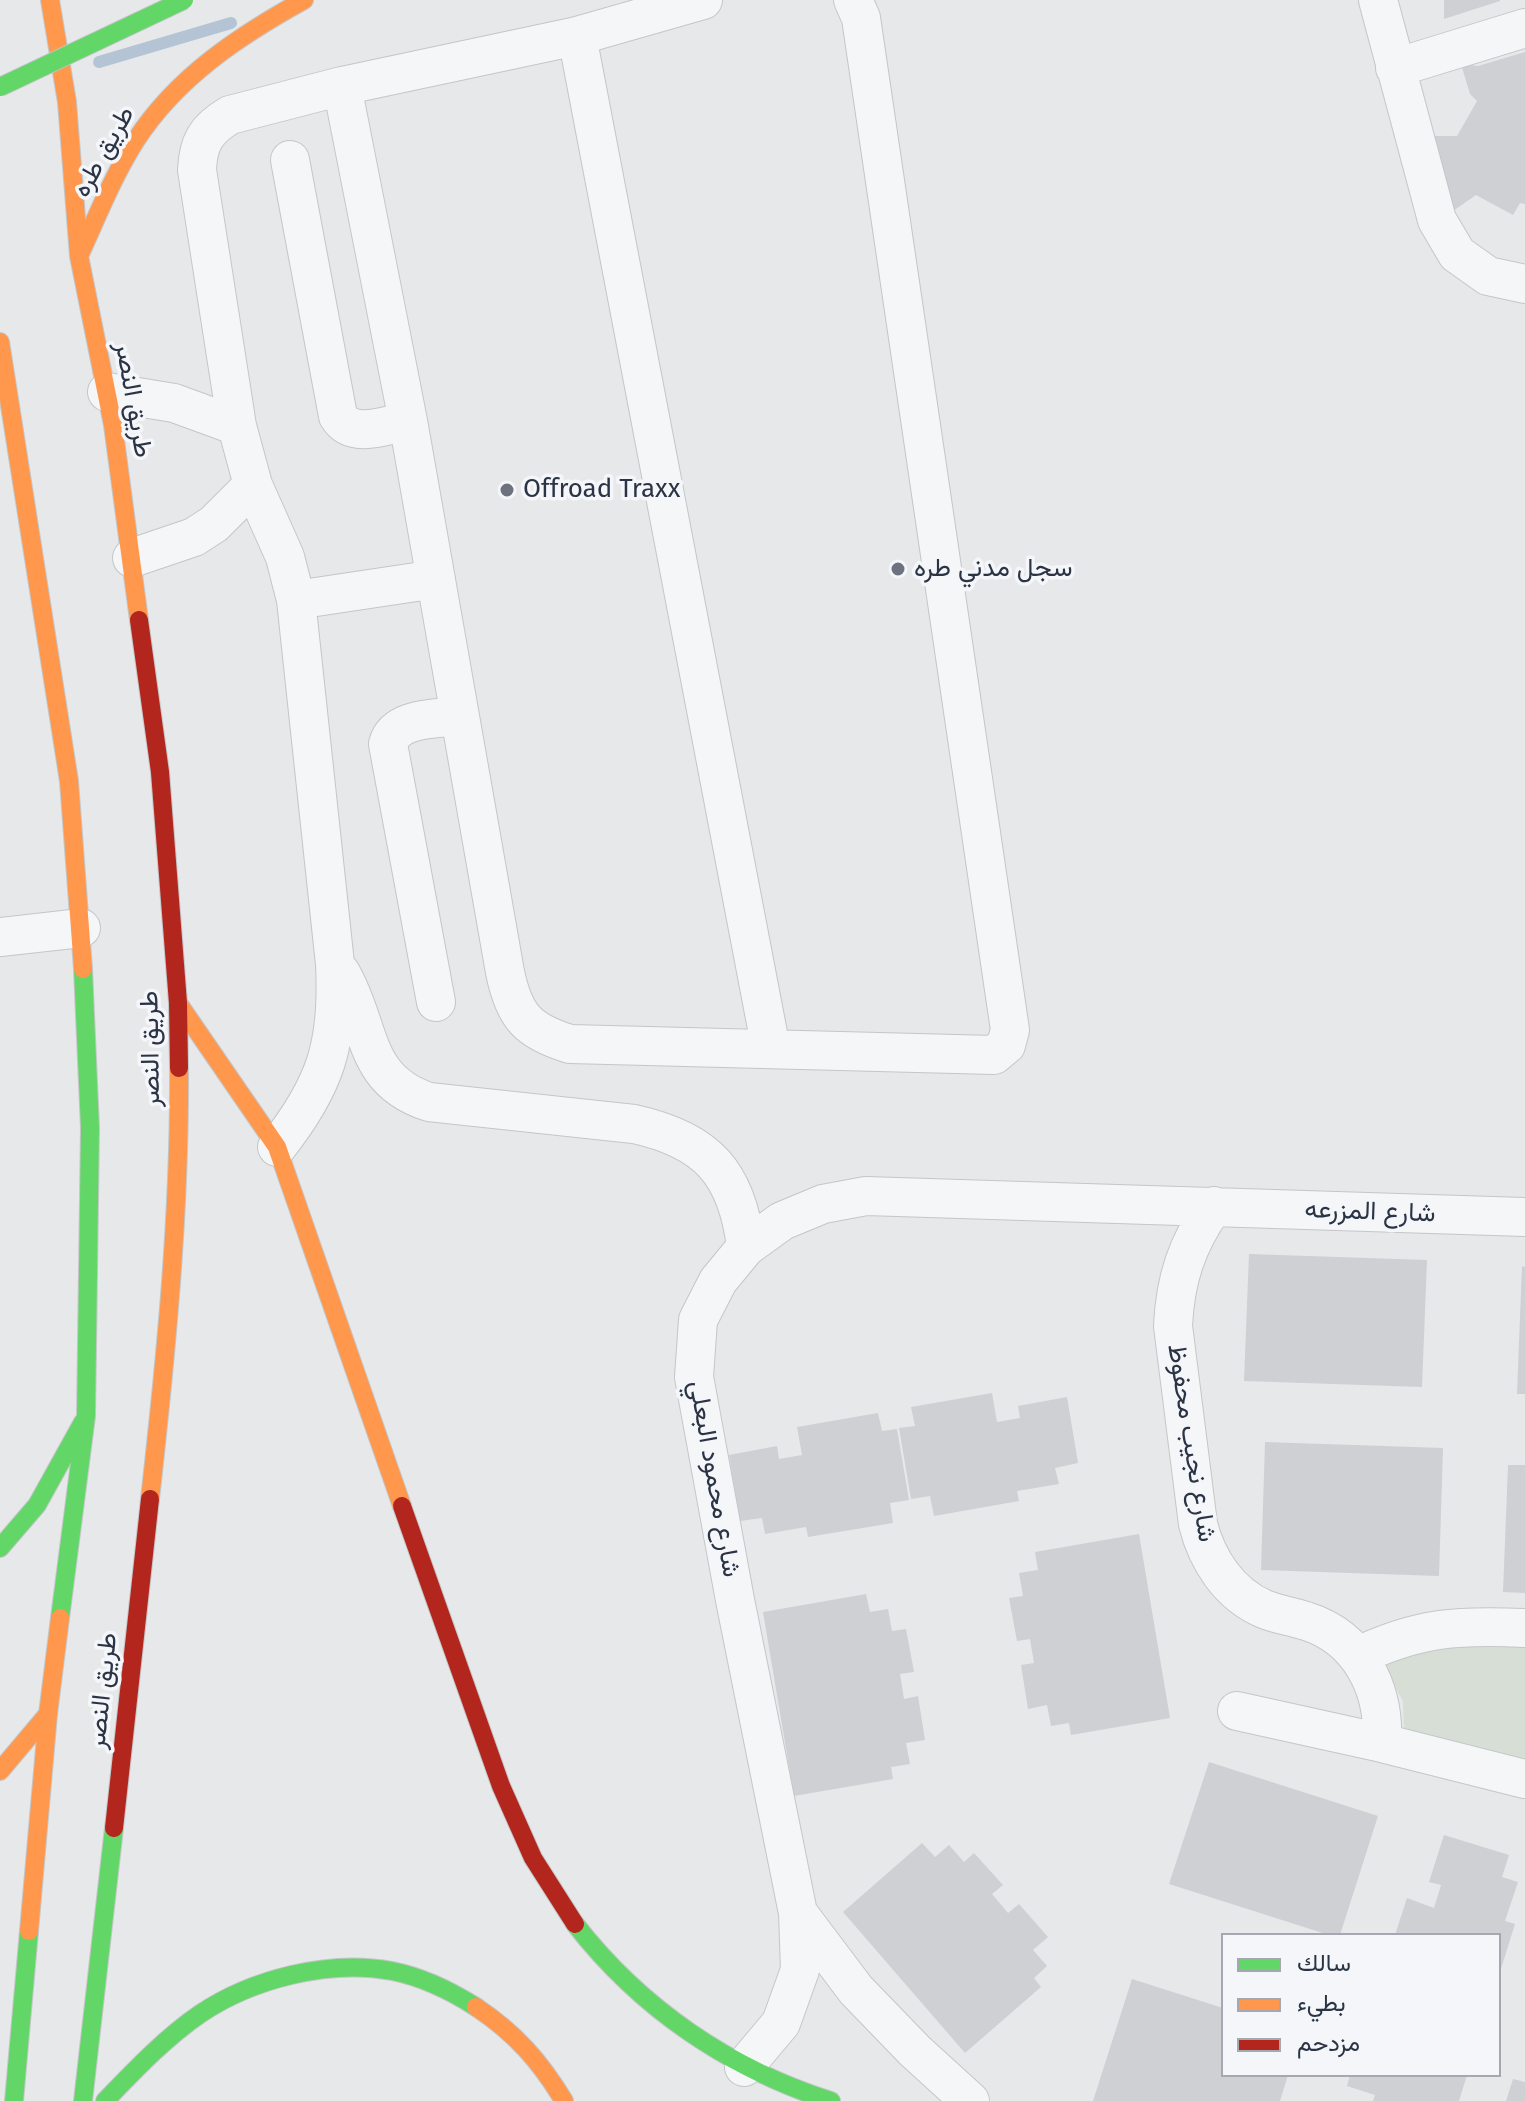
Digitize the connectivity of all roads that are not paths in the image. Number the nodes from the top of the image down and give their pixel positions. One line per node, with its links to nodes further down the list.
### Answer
1 (50, 0): 13 (main road, طريق النصر)
2 (184, 0): 11 (main road, bridge)
3 (304, 0): 13 (main road, طريق طره)
4 (703, 0): 8 (street)
5 (853, 0): 30 (street)
6 (1378, 0): 9 (street)
7 (1525, 28): 9 (street)
8 (577, 36): 10 (street); 30 (street)
9 (1395, 68): 14 (street)
10 (342, 86): 18 (street); 19 (street)
11 (0, 87)
12 (290, 160): 18 (street)
13 (79, 256): 16 (main road, طريق النصر)
14 (1525, 284)
15 (0, 342): 17 (main road, طريق النصر)
16 (107, 392): 19 (street); 21 (main road, طريق النصر)
17 (5, 401): 25 (main road, طريق النصر)
18 (408, 421): 22 (street)
19 (237, 426): 20 (street)
20 (253, 485): 21 (street); 23 (street)
21 (132, 558): 29 (main road, طريق النصر)
22 (436, 579): 23 (street); 24 (street)
23 (296, 600): 27 (street)
24 (459, 716): 28 (street); 30 (street)
25 (81, 928): 26 (street); 35 (main road, طريق النصر)
26 (0, 937)
27 (335, 964): 31 (street); 34 (street)
28 (436, 1002)
29 (178, 1003): 31 (main road); 47 (main road, طريق النصر)
30 (771, 1049)
31 (277, 1147): 45 (main road)
32 (1214, 1206): 33 (street, شارع المزرعه); 34 (street, شارع محمود البعلي); 38 (street, شارع نجيب محفوظ)
33 (1525, 1217)
34 (746, 1247): 44 (street, شارع محمود البعلي)
35 (86, 1416): 36 (main road); 40 (main road, طريق النصر)
36 (0, 1548)
37 (1525, 1628): 38 (street)
38 (1358, 1656): 41 (street, شارع نجيب محفوظ)
39 (1237, 1711): 41 (street)
40 (48, 1714): 42 (main road); 46 (main road, طريق النصر)
41 (1382, 1743): 43 (street)
42 (0, 1771)
43 (1525, 1779)
44 (798, 1913): 45 (street, شارع محمود البعلي); 51 (street, شارع محمود البعلي)
45 (744, 2067): 50 (main road)
46 (14, 2101)
47 (83, 2101)
48 (105, 2101): 49 (main road)
49 (564, 2101)
50 (831, 2101)
51 (970, 2101)

